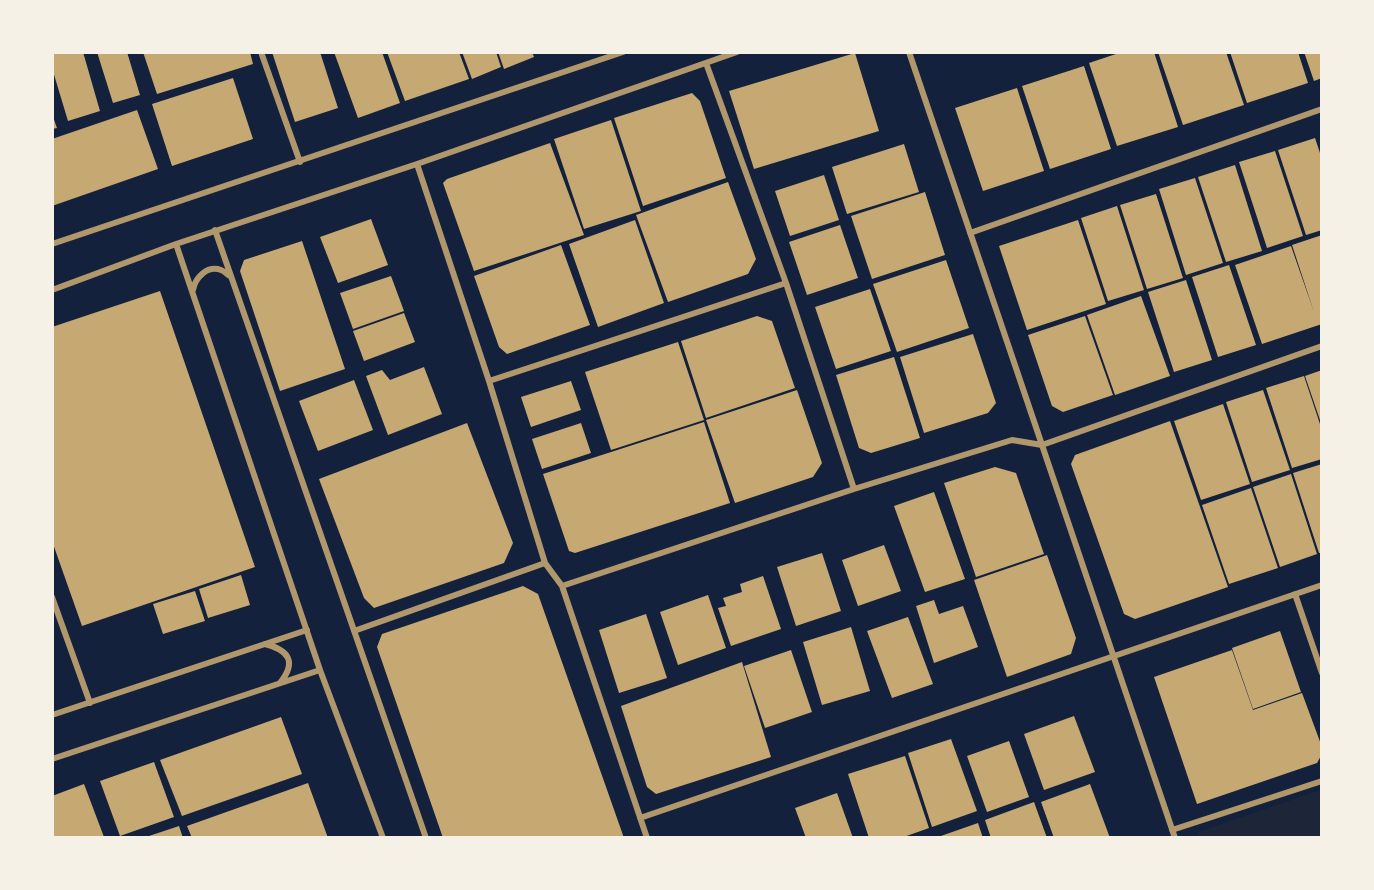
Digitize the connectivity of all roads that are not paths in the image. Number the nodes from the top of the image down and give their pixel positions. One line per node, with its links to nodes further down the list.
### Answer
1 (261, 52): 7 (street)
2 (623, 52): 7 (street)
3 (736, 52): 5 (street)
4 (909, 52): 10 (street)
5 (706, 63): 8 (street); 14 (street)
6 (1322, 110): 10 (street)
7 (300, 162): 11 (street)
8 (417, 164): 9 (street); 18 (street)
9 (215, 231): 12 (street); 13 (street)
10 (970, 233): 19 (street)
11 (52, 244)
12 (176, 244): 15 (street); 16 (street)
13 (230, 276): 16 (street); 27 (street)
14 (786, 283): 18 (street); 20 (street)
15 (52, 290)
16 (193, 294): 26 (street)
17 (1322, 346): 19 (street)
18 (489, 381): 21 (street)
19 (1042, 446): 20 (street); 29 (street)
20 (854, 489): 23 (street)
21 (545, 563): 23 (street); 27 (street)
22 (1322, 585): 24 (street)
23 (562, 586): 37 (street)
24 (1295, 594): 29 (street); 31 (street)
25 (52, 597): 33 (street)
26 (307, 630): 28 (street); 30 (street)
27 (354, 631): 40 (street)
28 (264, 644): 32 (street); 33 (street)
29 (1114, 656): 37 (street); 38 (street)
30 (320, 670): 32 (street); 39 (street)
31 (1322, 673)
32 (280, 683): 35 (street)
33 (90, 703): 34 (street)
34 (52, 715)
35 (52, 759)
36 (1322, 781): 38 (street)
37 (640, 818): 41 (street)
38 (1172, 830): 42 (street)
39 (383, 837)
40 (426, 837)
41 (647, 837)
42 (1175, 837)

